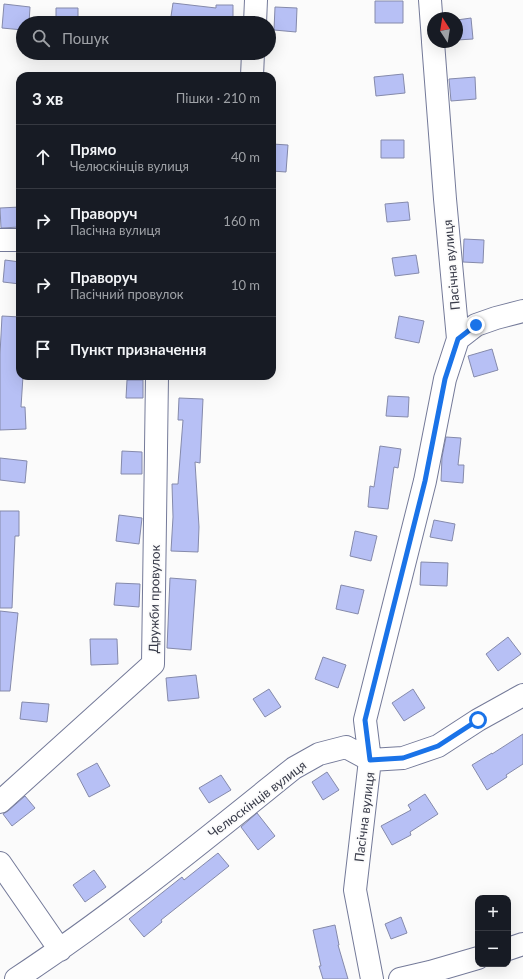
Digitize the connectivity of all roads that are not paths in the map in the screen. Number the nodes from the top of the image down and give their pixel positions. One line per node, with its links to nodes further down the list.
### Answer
1 (256, 0): 4 (street)
2 (430, 0): 3 (street, Пасічна вулиця)
3 (431, 12)
4 (255, 16)
5 (434, 48): 11 (street, Пасічна вулиця)
6 (253, 60): 7 (street)
7 (252, 72)
8 (0, 240): 9 (street)
9 (16, 240)
10 (523, 312): 11 (street)
11 (458, 339): 14 (street, Пасічна вулиця)
12 (158, 380): 15 (street, Дружби провулок)
13 (523, 694): 14 (street)
14 (370, 760): 19 (street, Челюскінців вулиця); 22 (street, Пасічна вулиця)
15 (0, 802)
16 (0, 863): 19 (street)
17 (523, 944): 18 (street)
18 (511, 948)
19 (60, 950): 21 (street, Челюскінців вулиця)
20 (475, 959): 23 (street)
21 (16, 979)
22 (372, 979)
23 (400, 979)

